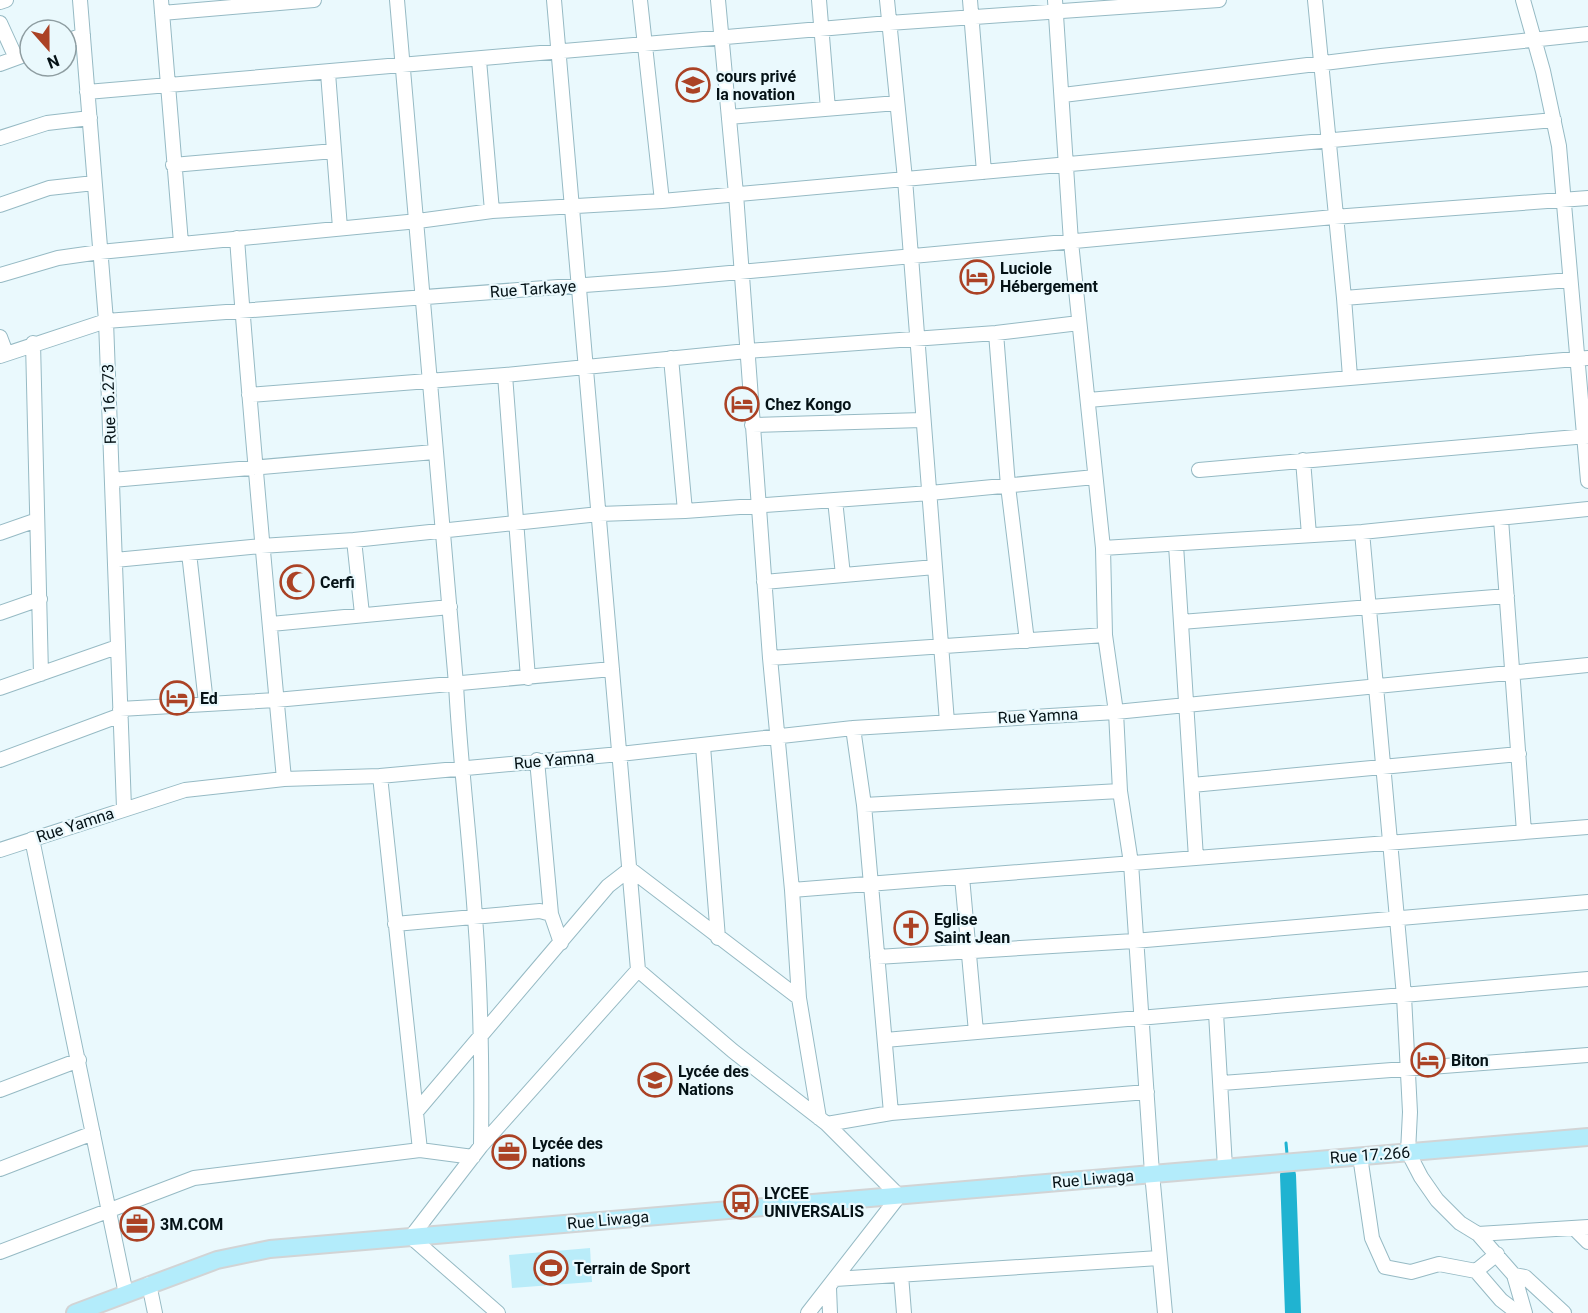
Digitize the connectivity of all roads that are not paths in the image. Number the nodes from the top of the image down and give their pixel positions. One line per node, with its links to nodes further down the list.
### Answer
1 (6, 0): 14 (street)
2 (80, 0): 22 (street, Rue 16.273)
3 (314, 0): 15 (street)
4 (397, 0): 33 (street)
5 (554, 0): 28 (street)
6 (640, 0): 26 (street)
7 (718, 0): 24 (street)
8 (819, 0): 20 (street)
9 (887, 0): 19 (street)
10 (970, 0): 17 (street)
11 (1220, 0): 16 (street)
12 (1315, 0): 31 (street)
13 (1523, 0): 25 (street)
14 (0, 2)
15 (161, 6): 35 (street)
16 (1056, 6): 17 (street); 37 (street)
17 (971, 18): 19 (street); 48 (street)
18 (0, 23): 27 (street)
19 (889, 23): 20 (street); 38 (street)
20 (821, 30): 24 (street); 39 (street)
21 (1588, 34): 25 (street)
22 (83, 35): 23 (street); 36 (street, Rue 16.273)
23 (78, 37)
24 (721, 39): 26 (street); 40 (street)
25 (1536, 40): 31 (street); 42 (street)
26 (645, 46): 28 (street); 54 (street)
27 (18, 49)
28 (559, 53): 30 (street); 56 (street)
29 (18, 58): 32 (street)
30 (480, 60): 33 (street); 57 (street)
31 (1320, 63): 37 (street); 44 (street)
32 (0, 64)
33 (402, 66): 34 (street); 59 (street)
34 (328, 73): 35 (street); 45 (street)
35 (166, 84): 36 (street); 47 (street)
36 (87, 92): 41 (street, Rue 16.273)
37 (1063, 95): 46 (street)
38 (897, 103): 39 (street); 49 (street)
39 (828, 109): 40 (street)
40 (729, 117): 51 (street)
41 (90, 118): 43 (street); 50 (street, Rue 16.273)
42 (1554, 120): 44 (street); 53 (street)
43 (0, 138)
44 (1328, 140): 46 (street); 58 (street)
45 (334, 151): 47 (street); 60 (street)
46 (1066, 164): 48 (street); 62 (street)
47 (173, 165): 63 (street)
48 (984, 172): 49 (street)
49 (905, 179): 51 (street); 65 (street)
50 (94, 183): 55 (street); 64 (street, Rue 16.273)
51 (736, 194): 54 (street); 66 (street)
52 (1588, 198): 53 (street, Rue Tarkaye)
53 (1564, 199): 58 (street, Rue Tarkaye); 68 (street)
54 (662, 201): 56 (street)
55 (0, 205)
56 (572, 206): 57 (street); 69 (street)
57 (492, 211): 59 (street)
58 (1334, 217): 62 (street, Rue Tarkaye); 71 (street)
59 (418, 221): 60 (street); 70 (street)
60 (340, 228): 61 (street)
61 (237, 238): 63 (street); 72 (street)
62 (1071, 242): 65 (street, Rue Tarkaye); 74 (street)
63 (181, 243): 64 (street)
64 (100, 252): 67 (street); 73 (street, Rue 16.273)
65 (910, 257): 66 (street, Rue Tarkaye); 77 (street)
66 (741, 272): 69 (street, Rue Tarkaye); 79 (street)
67 (0, 275)
68 (1570, 280): 71 (street); 82 (street)
69 (579, 286): 70 (street, Rue Tarkaye); 83 (street)
70 (423, 297): 72 (street, Rue Tarkaye); 86 (street)
71 (1344, 298): 85 (street)
72 (242, 311): 73 (street, Rue Tarkaye); 87 (street)
73 (106, 321): 78 (street, Rue Tarkaye); 97 (street, Rue 16.273)
74 (1079, 323): 75 (street); 88 (street)
75 (996, 333): 77 (street); 99 (street)
76 (0, 337): 80 (street)
77 (916, 338): 79 (street); 89 (street)
78 (33, 343): 80 (street, Rue Tarkaye); 107 (street)
79 (747, 351): 81 (street); 90 (street)
80 (3, 355)
81 (671, 358): 83 (street); 104 (street)
82 (1582, 358): 85 (street); 91 (street)
83 (586, 366): 84 (street); 105 (street)
84 (505, 375): 86 (street); 108 (street)
85 (1350, 376): 88 (street)
86 (429, 380): 87 (street); 92 (street)
87 (249, 395): 94 (street)
88 (1088, 400): 96 (street)
89 (922, 420): 90 (street); 100 (street)
90 (752, 425): 102 (street)
91 (1586, 436): 93 (street); 98 (street)
92 (434, 452): 94 (street); 109 (street)
93 (1303, 460): 95 (street); 112 (street)
94 (255, 467): 97 (street); 115 (street)
95 (1199, 470)
96 (1095, 477): 99 (street); 116 (street)
97 (112, 480): 118 (street, Rue 16.273)
98 (1588, 481)
99 (1008, 486): 100 (street); 131 (street)
100 (930, 493): 101 (street); 119 (street)
101 (835, 500): 102 (street); 120 (street)
102 (757, 506): 104 (street); 121 (street)
103 (1588, 509): 106 (street)
104 (685, 511): 105 (street)
105 (599, 514): 108 (street); 136 (street)
106 (1501, 519): 110 (street); 122 (street)
107 (38, 520): 111 (street); 123 (street)
108 (516, 522): 109 (street); 139 (street)
109 (443, 531): 113 (street); 124 (street)
110 (1362, 532): 112 (street); 125 (street)
111 (0, 533)
112 (1310, 535): 114 (street)
113 (354, 540): 115 (street); 127 (street)
114 (1176, 545): 116 (street); 128 (street)
115 (261, 546): 117 (street); 129 (street)
116 (1103, 548): 130 (street)
117 (189, 553): 118 (street); 144 (street)
118 (115, 560): 133 (street, Rue 16.273)
119 (935, 567): 120 (street); 132 (street)
120 (843, 575): 121 (street)
121 (764, 582): 134 (street)
122 (1507, 596): 125 (street); 137 (street)
123 (40, 599): 126 (street); 138 (street)
124 (450, 607): 127 (street); 140 (street)
125 (1369, 607): 128 (street); 141 (street)
126 (0, 613)
127 (362, 614): 129 (street)
128 (1181, 622): 145 (street)
129 (271, 624): 143 (street)
130 (1105, 635): 131 (street); 147 (street)
131 (1027, 640): 132 (street)
132 (942, 646): 134 (street); 148 (street)
133 (117, 647): 138 (street); 146 (street, Rue 16.273)
134 (770, 657): 150 (street)
135 (1588, 665): 137 (street, Rue Yamna)
136 (612, 669): 139 (street); 152 (street)
137 (1513, 672): 141 (street, Rue Yamna); 153 (street)
138 (41, 674): 142 (street)
139 (528, 678): 140 (street)
140 (456, 684): 143 (street); 156 (street)
141 (1376, 687): 145 (street, Rue Yamna); 157 (street)
142 (0, 688)
143 (276, 700): 144 (street); 159 (street)
144 (206, 703): 146 (street)
145 (1188, 705): 147 (street, Rue Yamna); 160 (street)
146 (121, 712): 154 (street); 163 (street, Rue 16.273)
147 (1116, 712): 148 (street, Rue Yamna); 161 (street)
148 (947, 722): 149 (street, Rue Yamna)
149 (853, 728): 150 (street, Rue Yamna); 162 (street)
150 (779, 738): 151 (street, Rue Yamna); 174 (street)
151 (703, 746): 152 (street, Rue Yamna); 180 (street)
152 (620, 754): 155 (street, Rue Yamna); 171 (street)
153 (1519, 754): 157 (street); 165 (street)
154 (0, 760)
155 (537, 760): 156 (street, Rue Yamna); 176 (street)
156 (460, 768): 158 (street, Rue Yamna); 177 (street)
157 (1383, 768): 160 (street); 167 (street)
158 (380, 776): 159 (street, Rue Yamna); 179 (street)
159 (284, 779): 163 (street, Rue Yamna)
160 (1192, 785): 169 (street)
161 (1120, 791): 162 (street); 170 (street)
162 (864, 805): 173 (street)
163 (124, 808): 166 (street, Rue Yamna)
164 (1588, 827): 165 (street)
165 (1524, 832): 167 (street)
166 (32, 838): 168 (street, Rue Yamna); 195 (street)
167 (1389, 841): 169 (street); 178 (street)
168 (0, 850)
169 (1196, 858): 170 (street)
170 (1131, 863): 172 (street); 181 (street)
171 (630, 869): 180 (street); 182 (street); 185 (street)
172 (962, 877): 173 (street); 183 (street)
173 (872, 884): 174 (street); 184 (street)
174 (792, 890): 188 (street)
175 (1588, 902): 178 (street)
176 (551, 914): 177 (street); 182 (street)
177 (475, 915): 179 (street); 192 (street)
178 (1397, 918): 181 (street); 187 (street)
179 (395, 924): 200 (street)
180 (718, 939): 188 (street)
181 (1134, 941): 183 (street); 190 (street)
182 (561, 943): 192 (street)
183 (969, 951): 184 (street); 191 (street)
184 (877, 957): 193 (street)
185 (638, 970): 202 (street); 206 (street)
186 (1588, 979): 187 (street)
187 (1404, 996): 189 (street); 196 (street)
188 (799, 998): 202 (street)
189 (1216, 1013): 190 (street); 197 (street)
190 (1140, 1019): 191 (street); 199 (street)
191 (976, 1032): 193 (street)
192 (482, 1033): 200 (street); 206 (street)
193 (885, 1040): 201 (street)
194 (1588, 1055): 196 (street)
195 (79, 1060): 198 (street); 203 (street)
196 (1407, 1069): 197 (street); 207 (street)
197 (1222, 1083): 209 (street)
198 (0, 1090)
199 (1146, 1092): 201 (street); 211 (street)
200 (416, 1112): 205 (street)
201 (891, 1113): 202 (street)
202 (823, 1121): 212 (street)
203 (93, 1133): 210 (street); 213 (street)
204 (1588, 1137): 207 (main road, Rue 17.266)
205 (420, 1150): 206 (street); 213 (street)
206 (477, 1152): 217 (street)
207 (1408, 1152): 208 (main road, Rue 17.266); 216 (street)
208 (1360, 1156): 209 (main road, Rue 17.266); 222 (street)
209 (1225, 1167): 211 (main road, Rue 17.266)
210 (0, 1169)
211 (1152, 1173): 212 (main road, Rue Liwaga); 221 (street)
212 (899, 1196): 217 (main road, Rue Liwaga); 226 (street)
213 (109, 1209): 219 (street); 227 (street)
214 (1588, 1227): 215 (street)
215 (1574, 1228): 216 (street); 218 (street)
216 (1478, 1234): 220 (street)
217 (411, 1237): 225 (main road, Rue Liwaga); 228 (street)
218 (1588, 1242)
219 (0, 1252)
220 (1497, 1254): 222 (street); 224 (street)
221 (1159, 1258): 223 (street); 235 (street)
222 (1476, 1270): 236 (street)
223 (901, 1275): 226 (street); 234 (street)
224 (1514, 1275): 237 (street); 238 (street)
225 (149, 1284): 227 (main road, Rue Liwaga); 230 (street)
226 (832, 1284): 232 (street); 233 (street)
227 (126, 1294): 229 (main road, Rue Liwaga)
228 (497, 1312): 231 (street)
229 (75, 1313)
230 (155, 1313)
231 (481, 1313)
232 (808, 1313)
233 (830, 1313)
234 (904, 1313)
235 (1165, 1313)
236 (1518, 1313)
237 (1525, 1313)
238 (1564, 1313)

